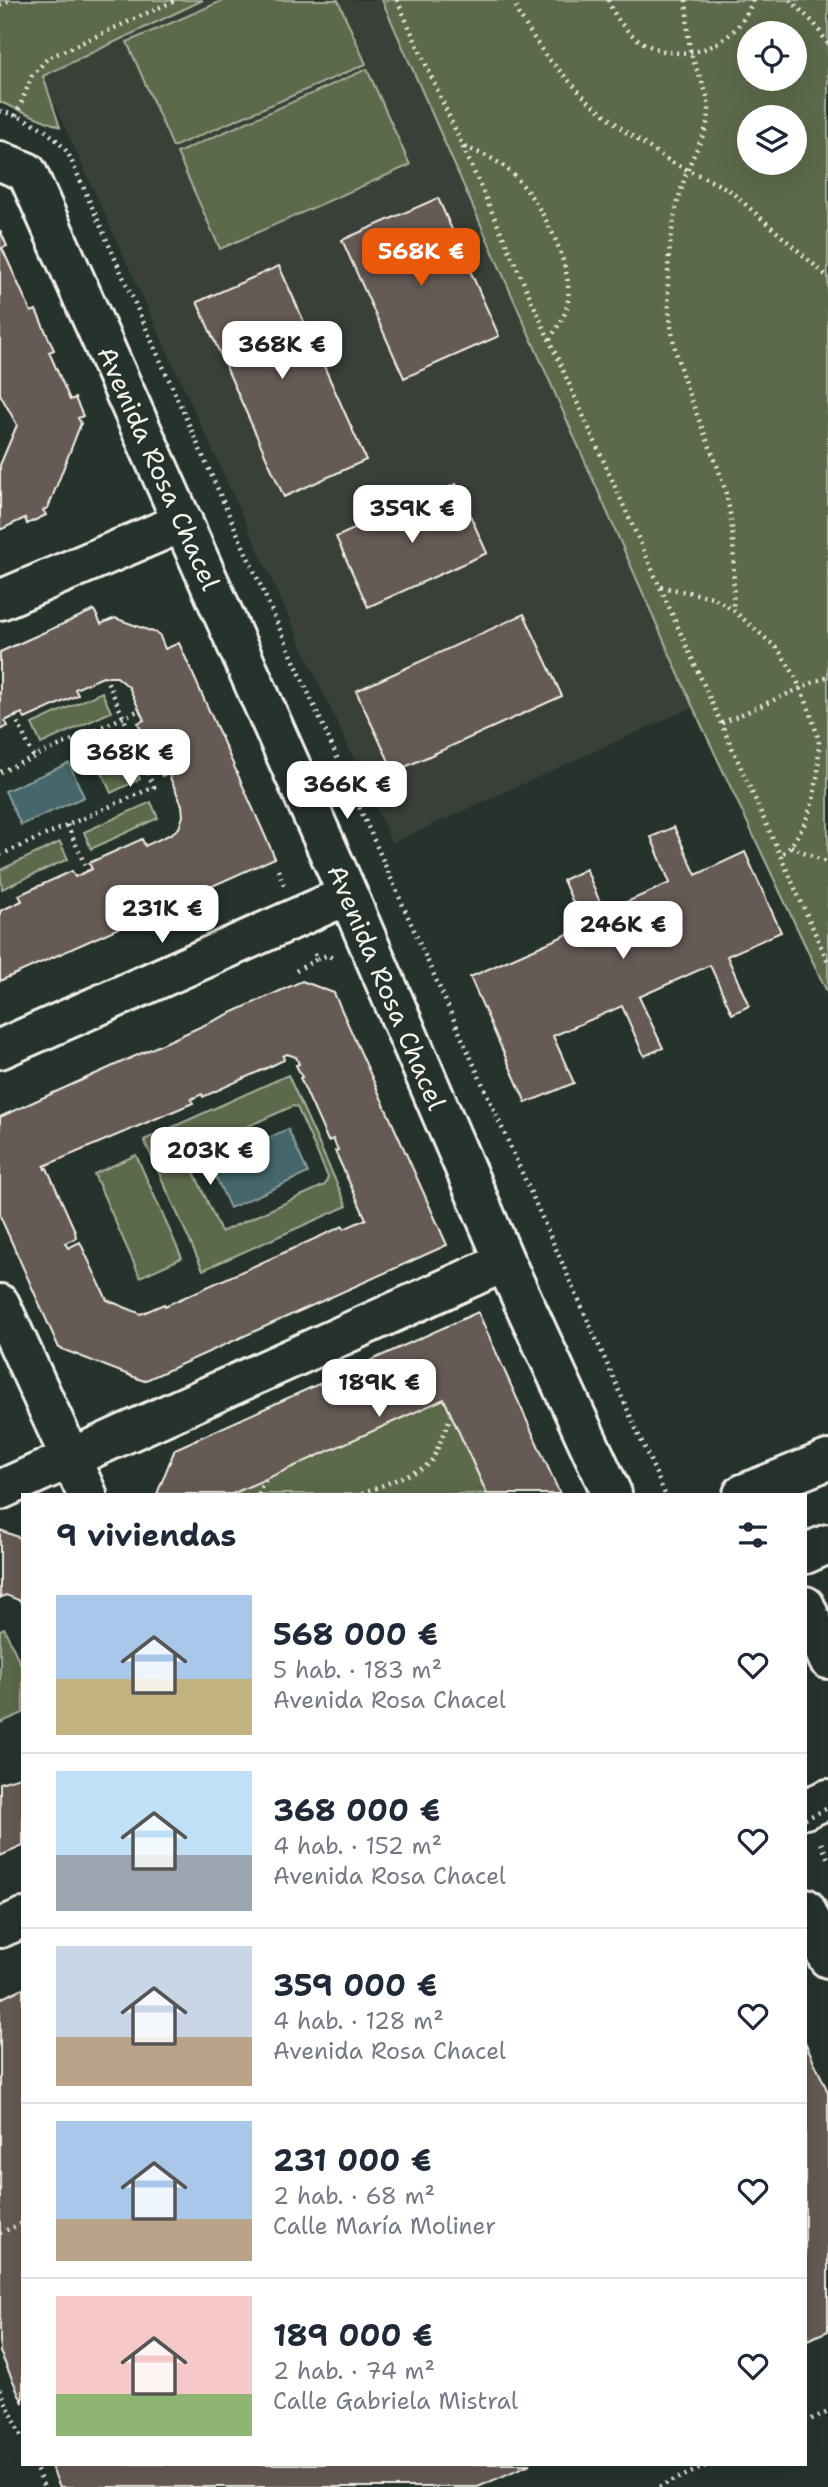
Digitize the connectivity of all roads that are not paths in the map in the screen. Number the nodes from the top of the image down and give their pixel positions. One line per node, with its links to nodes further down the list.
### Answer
1 (14, 167): 2 (street, Avenida Rosa Chacel)
2 (183, 522): 3 (street); 4 (street, Avenida Rosa Chacel)
3 (0, 600)
4 (348, 895): 5 (street); 6 (street, Avenida Rosa Chacel)
5 (0, 1049)
6 (505, 1262): 8 (street); 12 (street, Avenida Rosa Chacel)
7 (0, 1304): 8 (street)
8 (71, 1458): 10 (street); 11 (street)
9 (828, 1460): 13 (street)
10 (0, 1490)
11 (87, 1493)
12 (612, 1493)
13 (751, 1493)
14 (828, 1544): 15 (street)
15 (807, 1553)
16 (828, 1799): 17 (street)
17 (807, 1809)
18 (807, 1912): 21 (street)
19 (21, 1919): 20 (street)
20 (0, 1928)
21 (828, 1958)

